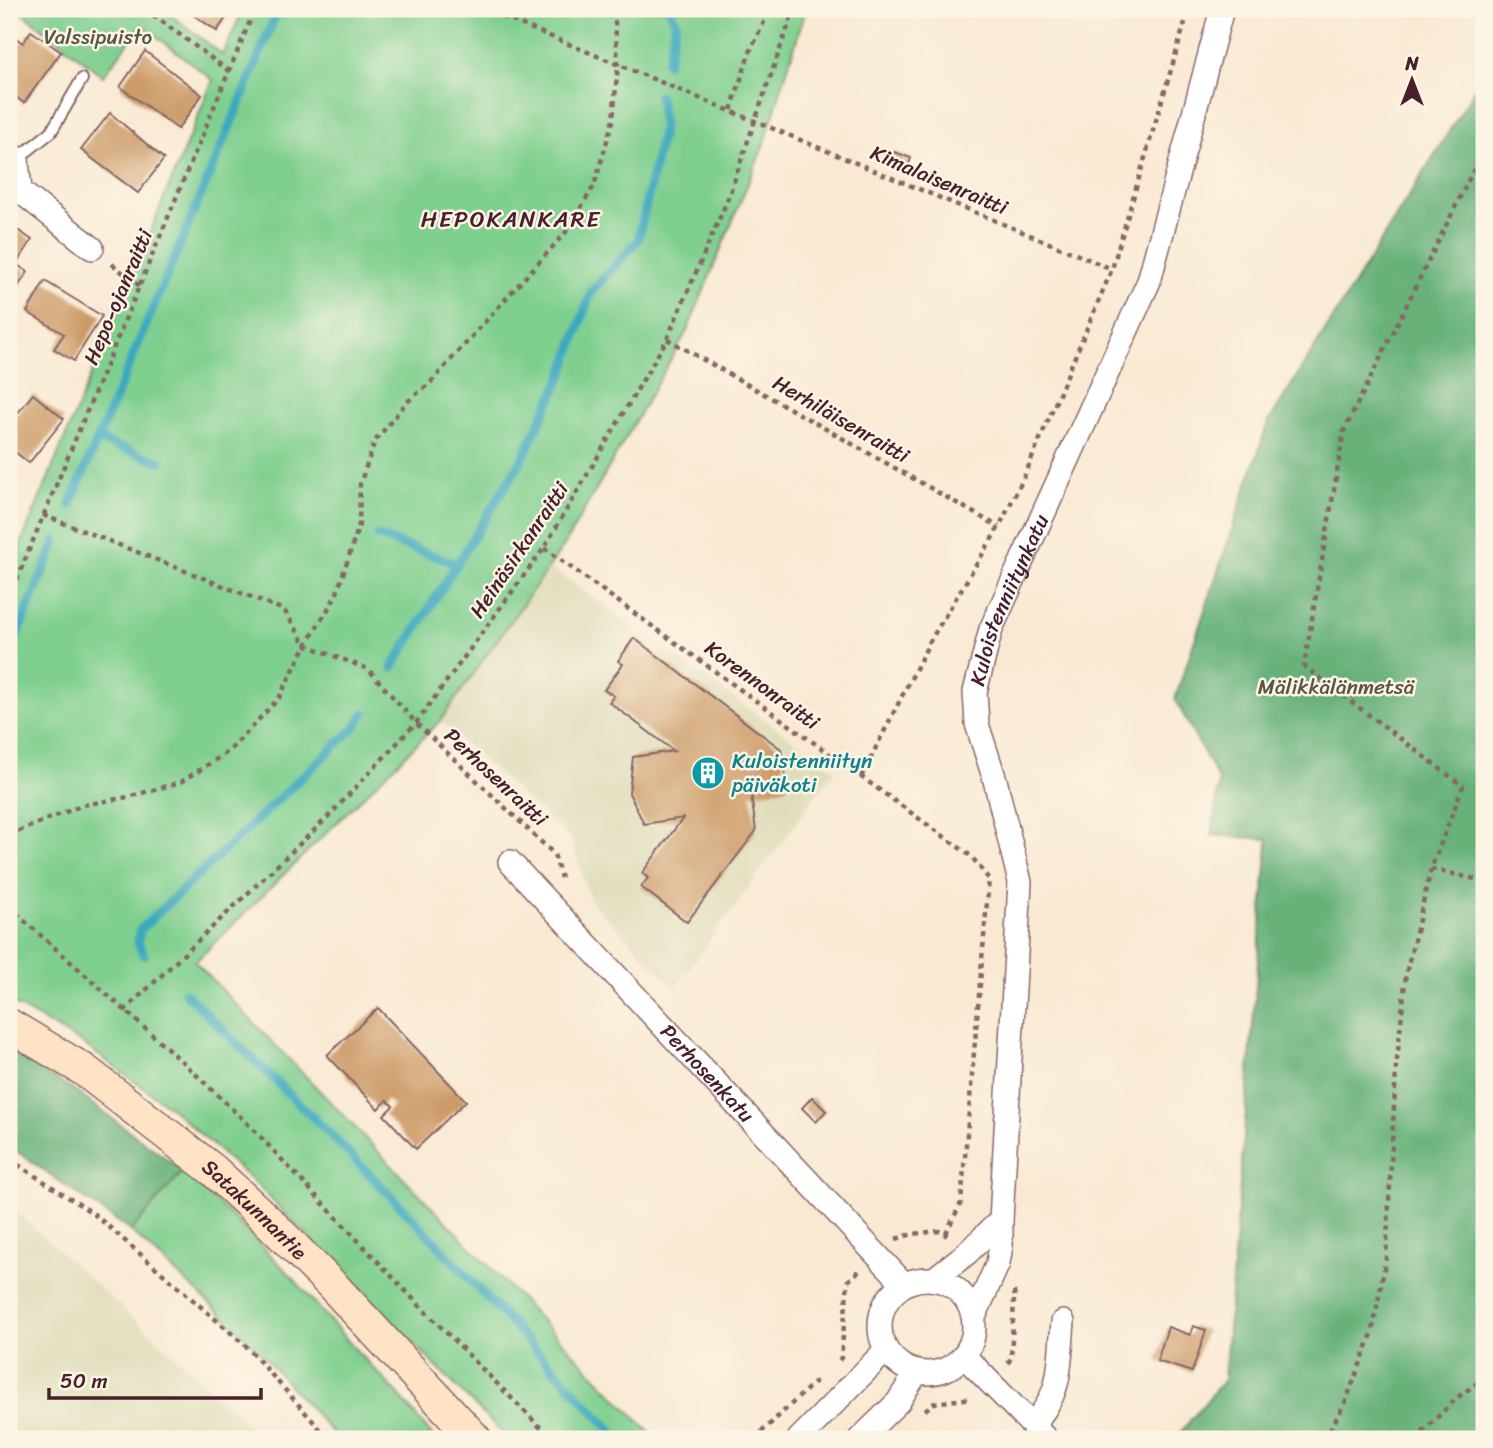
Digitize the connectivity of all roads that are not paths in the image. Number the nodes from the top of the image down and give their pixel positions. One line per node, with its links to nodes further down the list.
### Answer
1 (1222, 9): 7 (street, Kuloistenniitynkatu)
2 (82, 79): 3 (lane)
3 (13, 156): 4 (street)
4 (92, 248)
5 (510, 862): 9 (street, Perhosenkatu)
6 (9, 1025): 16 (main road, Satakunnantie)
7 (1001, 1220): 8 (street); 10 (street, Kuloistenniitynkatu)
8 (934, 1279): 9 (street); 10 (street)
9 (904, 1284): 12 (street)
10 (974, 1317): 13 (street)
11 (1063, 1322): 15 (street)
12 (886, 1350): 14 (street); 17 (street)
13 (964, 1356): 14 (street); 15 (street)
14 (917, 1372): 18 (street)
15 (1039, 1432)
16 (472, 1437)
17 (799, 1439)
18 (860, 1439)

